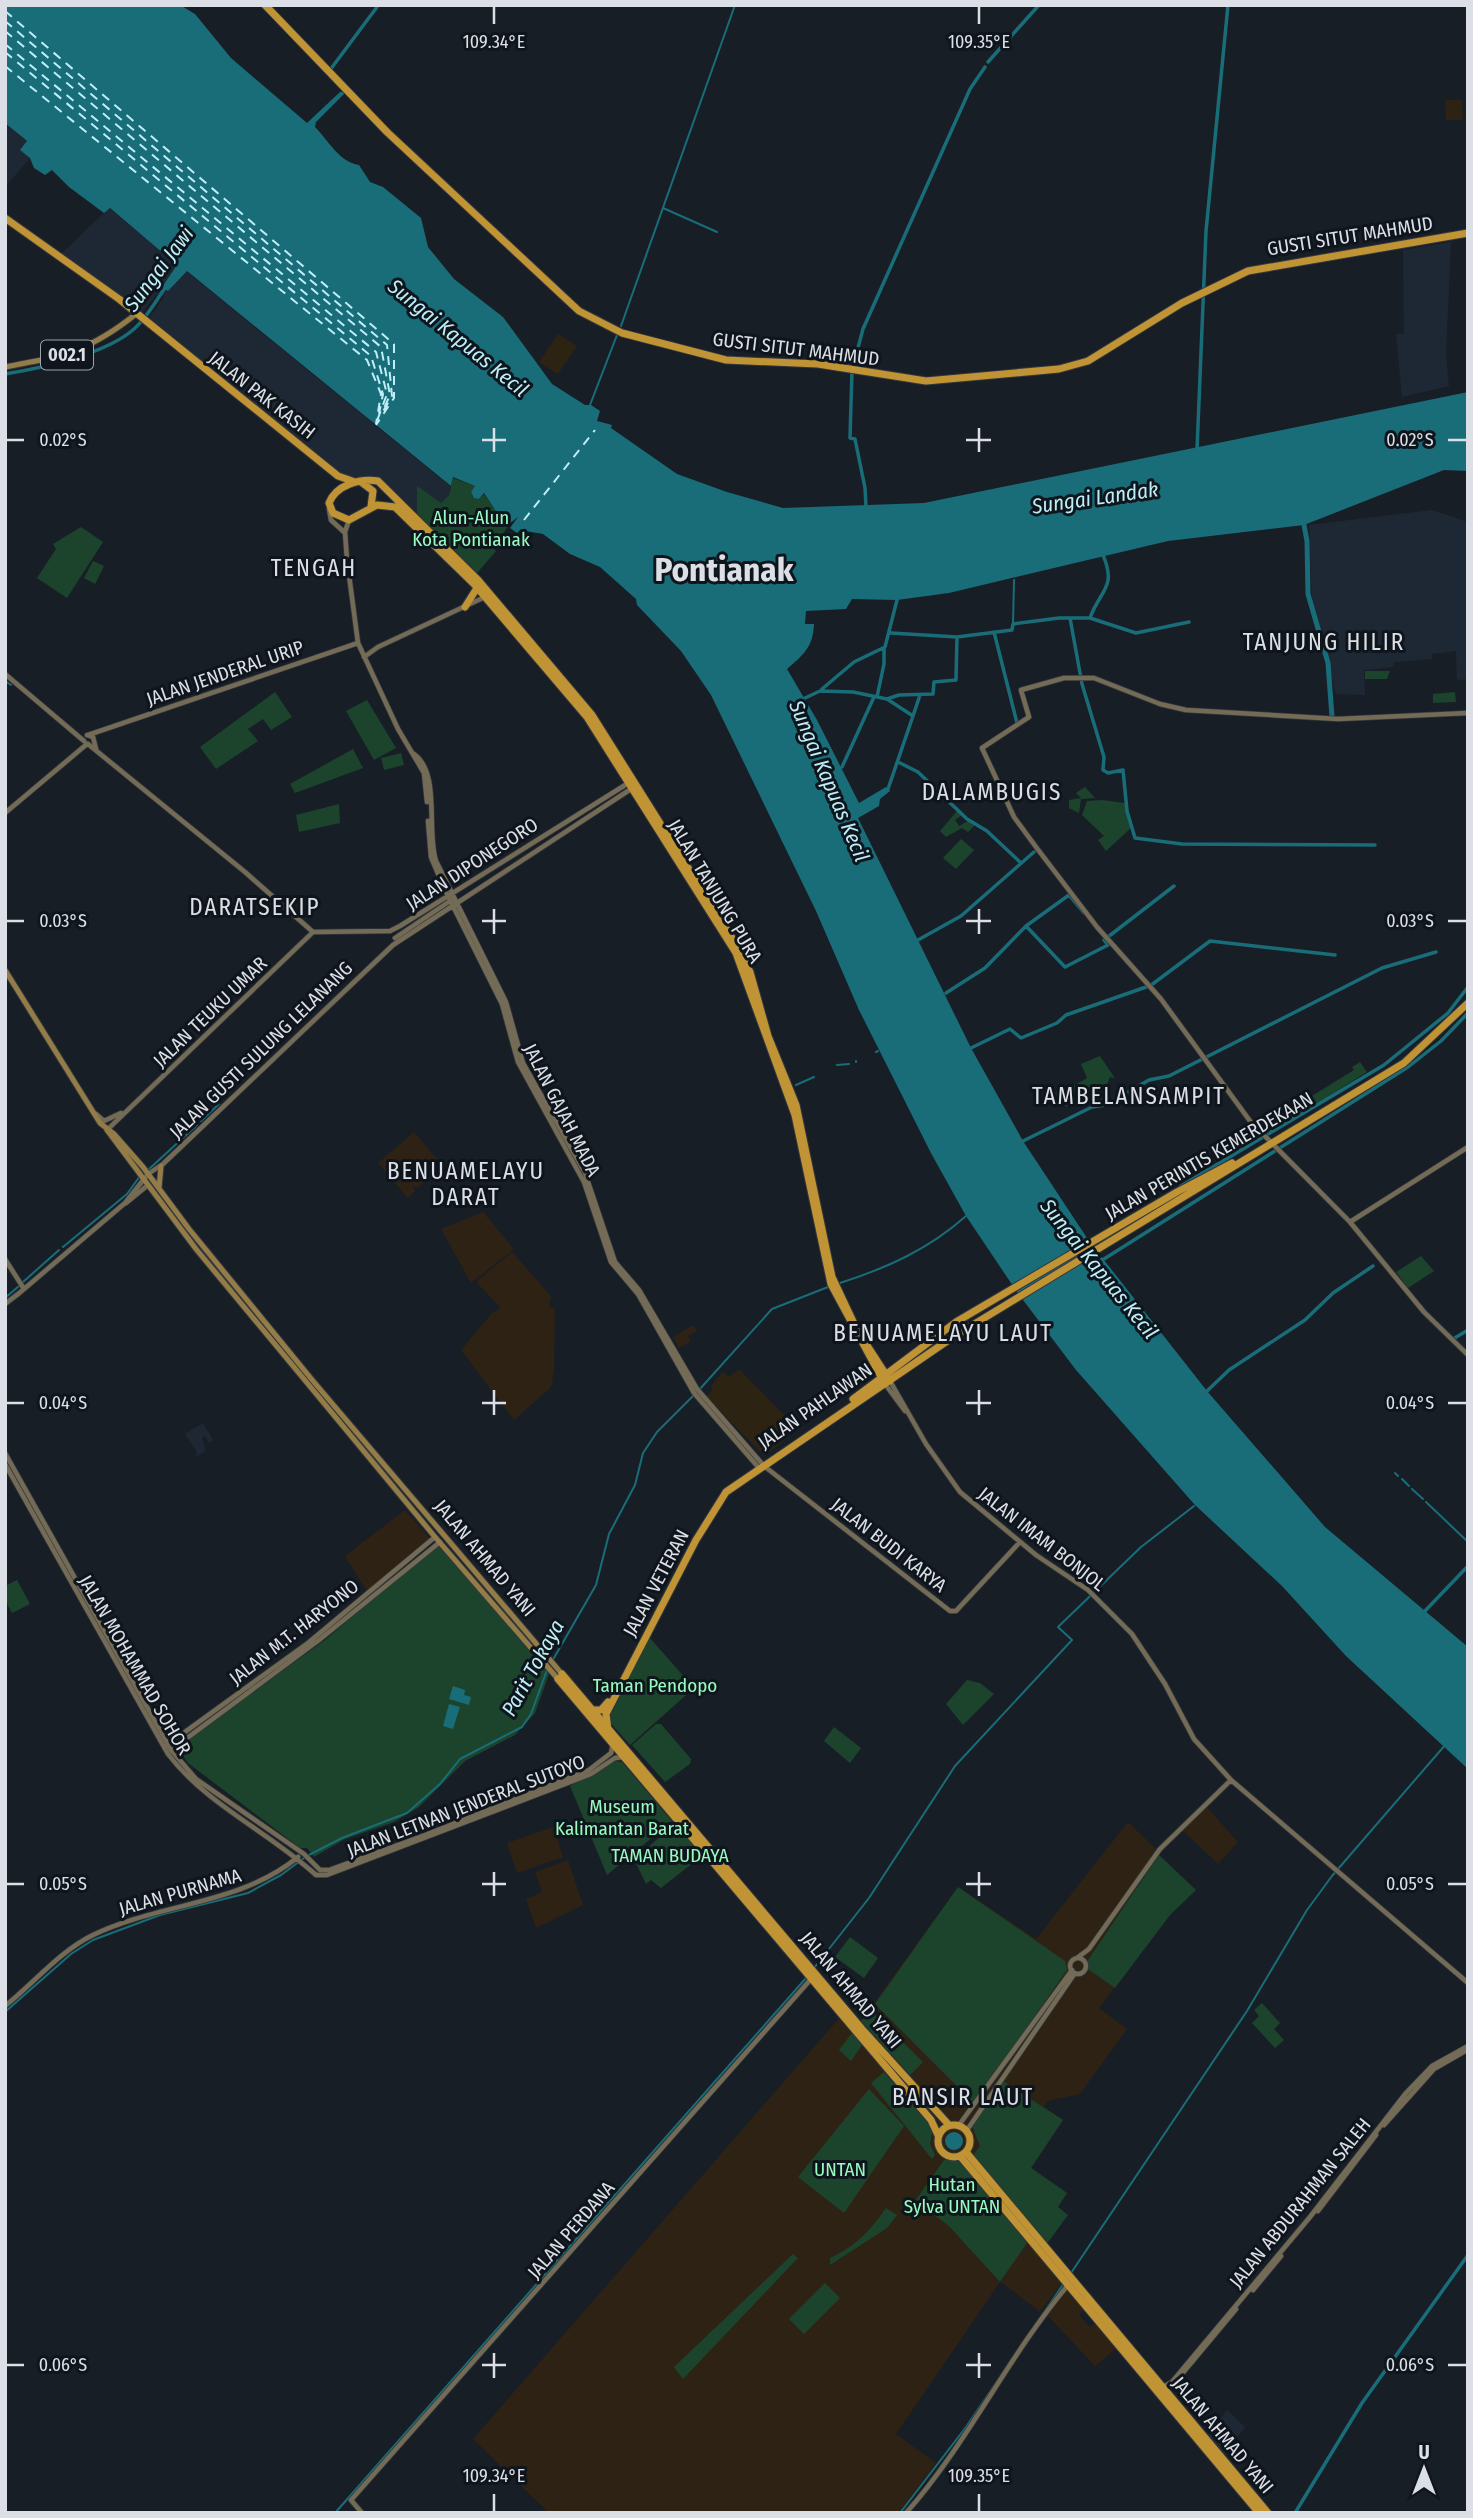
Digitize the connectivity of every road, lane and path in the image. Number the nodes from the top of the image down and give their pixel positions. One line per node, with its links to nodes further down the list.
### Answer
1 (265, 5): 3 (highway, GUSTI SITUT MAHMUD)
2 (5, 220): 4 (highway); 4 (highway)
3 (1468, 233)
4 (143, 321): 5 (highway, JALAN PAK KASIH); 6 (main road, 002.1)
5 (180, 353): 7 (highway, JALAN PAK KASIH); 8 (highway, JALAN PAK KASIH)
6 (5, 367)
7 (358, 482): 8 (highway); 9 (highway, JALAN PAK KASIH); 11 (highway)
8 (339, 489): 10 (highway)
9 (393, 502): 11 (highway); 14 (highway, JALAN TANJUNG PURA)
10 (329, 506): 12 (highway); 13 (street)
11 (371, 508): 12 (highway)
12 (349, 520): 13 (street)
13 (345, 532): 17 (street, JALAN GAJAH MADA)
14 (474, 582): 15 (highway, JALAN TANJUNG PURA); 16 (highway)
15 (487, 596): 16 (street); 23 (highway, JALAN TANJUNG PURA)
16 (465, 607): 18 (street)
17 (358, 643): 18 (street); 19 (street, JALAN GAJAH MADA); 22 (street, JALAN JENDERAL URIP)
18 (378, 647): 19 (street)
19 (364, 658): 29 (street, JALAN GAJAH MADA)
20 (5, 674): 22 (street)
21 (1468, 713): 39 (street)
22 (88, 740): 26 (street); 31 (street)
23 (634, 783): 24 (street, JALAN DIPONEGORO); 25 (street); 53 (highway, JALAN TANJUNG PURA)
24 (603, 799): 25 (street); 27 (street, JALAN DIPONEGORO)
25 (608, 806): 28 (street)
26 (5, 813)
27 (478, 877): 28 (street); 29 (street, JALAN DIPONEGORO)
28 (482, 884): 29 (street)
29 (452, 900): 30 (street, JALAN DIPONEGORO); 32 (street); 33 (street, JALAN GUSTI SULUNG LELANANG); 58 (street, JALAN GAJAH MADA)
30 (390, 931): 31 (street, JALAN DIPONEGORO); 32 (street)
31 (313, 932): 37 (street, JALAN TEUKU UMAR)
32 (395, 937): 33 (street)
33 (393, 945): 41 (street, JALAN GUSTI SULUNG LELANANG)
34 (5, 970): 36 (main road)
35 (1468, 1000): 39 (highway, JALAN PERINTIS KEMERDEKAAN)
36 (92, 1109): 37 (street); 38 (main road)
37 (125, 1111): 38 (street, JALAN TEUKU UMAR)
38 (107, 1130): 42 (main road)
39 (1270, 1143): 44 (street); 53 (highway, JALAN PERINTIS KEMERDEKAAN); 53 (highway, JALAN PERINTIS KEMERDEKAAN)
40 (1468, 1147): 44 (street)
41 (161, 1166): 42 (street, JALAN GUSTI SULUNG LELANANG); 43 (main road)
42 (149, 1177): 43 (main road, JALAN AHMAD YANI); 45 (street, JALAN GUSTI SULUNG LELANANG); 47 (main road, JALAN AHMAD YANI)
43 (159, 1188): 47 (main road, JALAN AHMAD YANI)
44 (1350, 1222): 52 (street)
45 (64, 1256): 48 (street); 49 (street)
46 (5, 1259): 48 (street)
47 (211, 1260): 51 (main road, JALAN AHMAD YANI)
48 (22, 1285): 49 (street)
49 (18, 1295): 50 (street)
50 (5, 1304)
51 (270, 1333): 54 (main road, JALAN AHMAD YANI); 55 (main road, JALAN AHMAD YANI)
52 (1468, 1355)
53 (886, 1380): 58 (highway, JALAN PAHLAWAN); 62 (street, JALAN IMAM BONJOL)
54 (369, 1446): 55 (main road); 63 (main road, JALAN AHMAD YANI)
55 (363, 1451): 60 (main road, JALAN AHMAD YANI)
56 (5, 1453): 59 (street)
57 (5, 1464): 59 (street)
58 (760, 1466): 62 (street, JALAN BUDI KARYA); 65 (highway, JALAN VETERAN)
59 (46, 1532): 66 (street, JALAN MOHAMMAD SOHOR)
60 (435, 1537): 61 (main road, JALAN AHMAD YANI); 70 (street, JALAN M.T. HARYONO)
61 (440, 1542): 63 (main road, JALAN AHMAD YANI); 70 (street)
62 (1020, 1542): 74 (street, JALAN IMAM BONJOL)
63 (476, 1578): 64 (main road, JALAN AHMAD YANI)
64 (560, 1676): 67 (highway, JALAN AHMAD YANI); 69 (highway, JALAN AHMAD YANI)
65 (620, 1682): 67 (highway, JALAN VETERAN); 68 (highway, JALAN VETERAN)
66 (139, 1702): 70 (street, JALAN MOHAMMAD SOHOR); 73 (street, JALAN MOHAMMAD SOHOR)
67 (592, 1710): 68 (highway, JALAN AHMAD YANI)
68 (608, 1730): 83 (highway, JALAN AHMAD YANI)
69 (613, 1744): 71 (highway, JALAN AHMAD YANI); 72 (street, JALAN LETNAN JENDERAL SUTOYO)
70 (169, 1747): 73 (street, JALAN MOHAMMAD SOHOR)
71 (624, 1757): 72 (street, JALAN LETNAN JENDERAL SUTOYO); 83 (highway, JALAN AHMAD YANI)
72 (590, 1772): 78 (street, JALAN LETNAN JENDERAL SUTOYO)
73 (193, 1780): 75 (street, JALAN MOHAMMAD SOHOR)
74 (1231, 1780): 79 (street); 84 (street, JALAN IMAM BONJOL)
75 (246, 1818): 76 (street, JALAN MOHAMMAD SOHOR); 77 (street, JALAN MOHAMMAD SOHOR)
76 (298, 1858): 77 (street, JALAN MOHAMMAD SOHOR); 85 (street, JALAN PURNAMA)
77 (307, 1862): 78 (street, JALAN MOHAMMAD SOHOR)
78 (318, 1872)
79 (1089, 1949): 80 (street); 81 (street)
80 (1077, 1958): 81 (street); 82 (street)
81 (1086, 1964): 82 (street)
82 (1073, 1972): 87 (street)
83 (811, 1973): 88 (highway, JALAN AHMAD YANI); 99 (street, JALAN PERDANA)
84 (1468, 1983)
85 (5, 2006)
86 (1468, 2048): 96 (street, JALAN ABDURAHMAN SALEH)
87 (1011, 2059): 90 (street); 91 (street)
88 (935, 2119): 89 (highway); 92 (highway)
89 (948, 2125): 90 (highway); 92 (highway)
90 (959, 2125): 91 (highway)
91 (967, 2130): 93 (highway)
92 (938, 2135): 93 (highway)
93 (963, 2154): 94 (highway, JALAN AHMAD YANI)
94 (1067, 2280): 95 (highway, JALAN AHMAD YANI); 100 (street)
95 (1085, 2300): 97 (highway, JALAN AHMAD YANI); 98 (highway, JALAN AHMAD YANI)
96 (1181, 2373): 97 (street, JALAN ABDURAHMAN SALEH); 97 (street, JALAN ABDURAHMAN SALEH)
97 (1164, 2391): 98 (highway, JALAN AHMAD YANI)
98 (1221, 2461): 101 (highway, JALAN AHMAD YANI); 102 (highway, JALAN AHMAD YANI)
99 (362, 2513)
100 (906, 2513)
101 (1259, 2513)
102 (1268, 2513)

